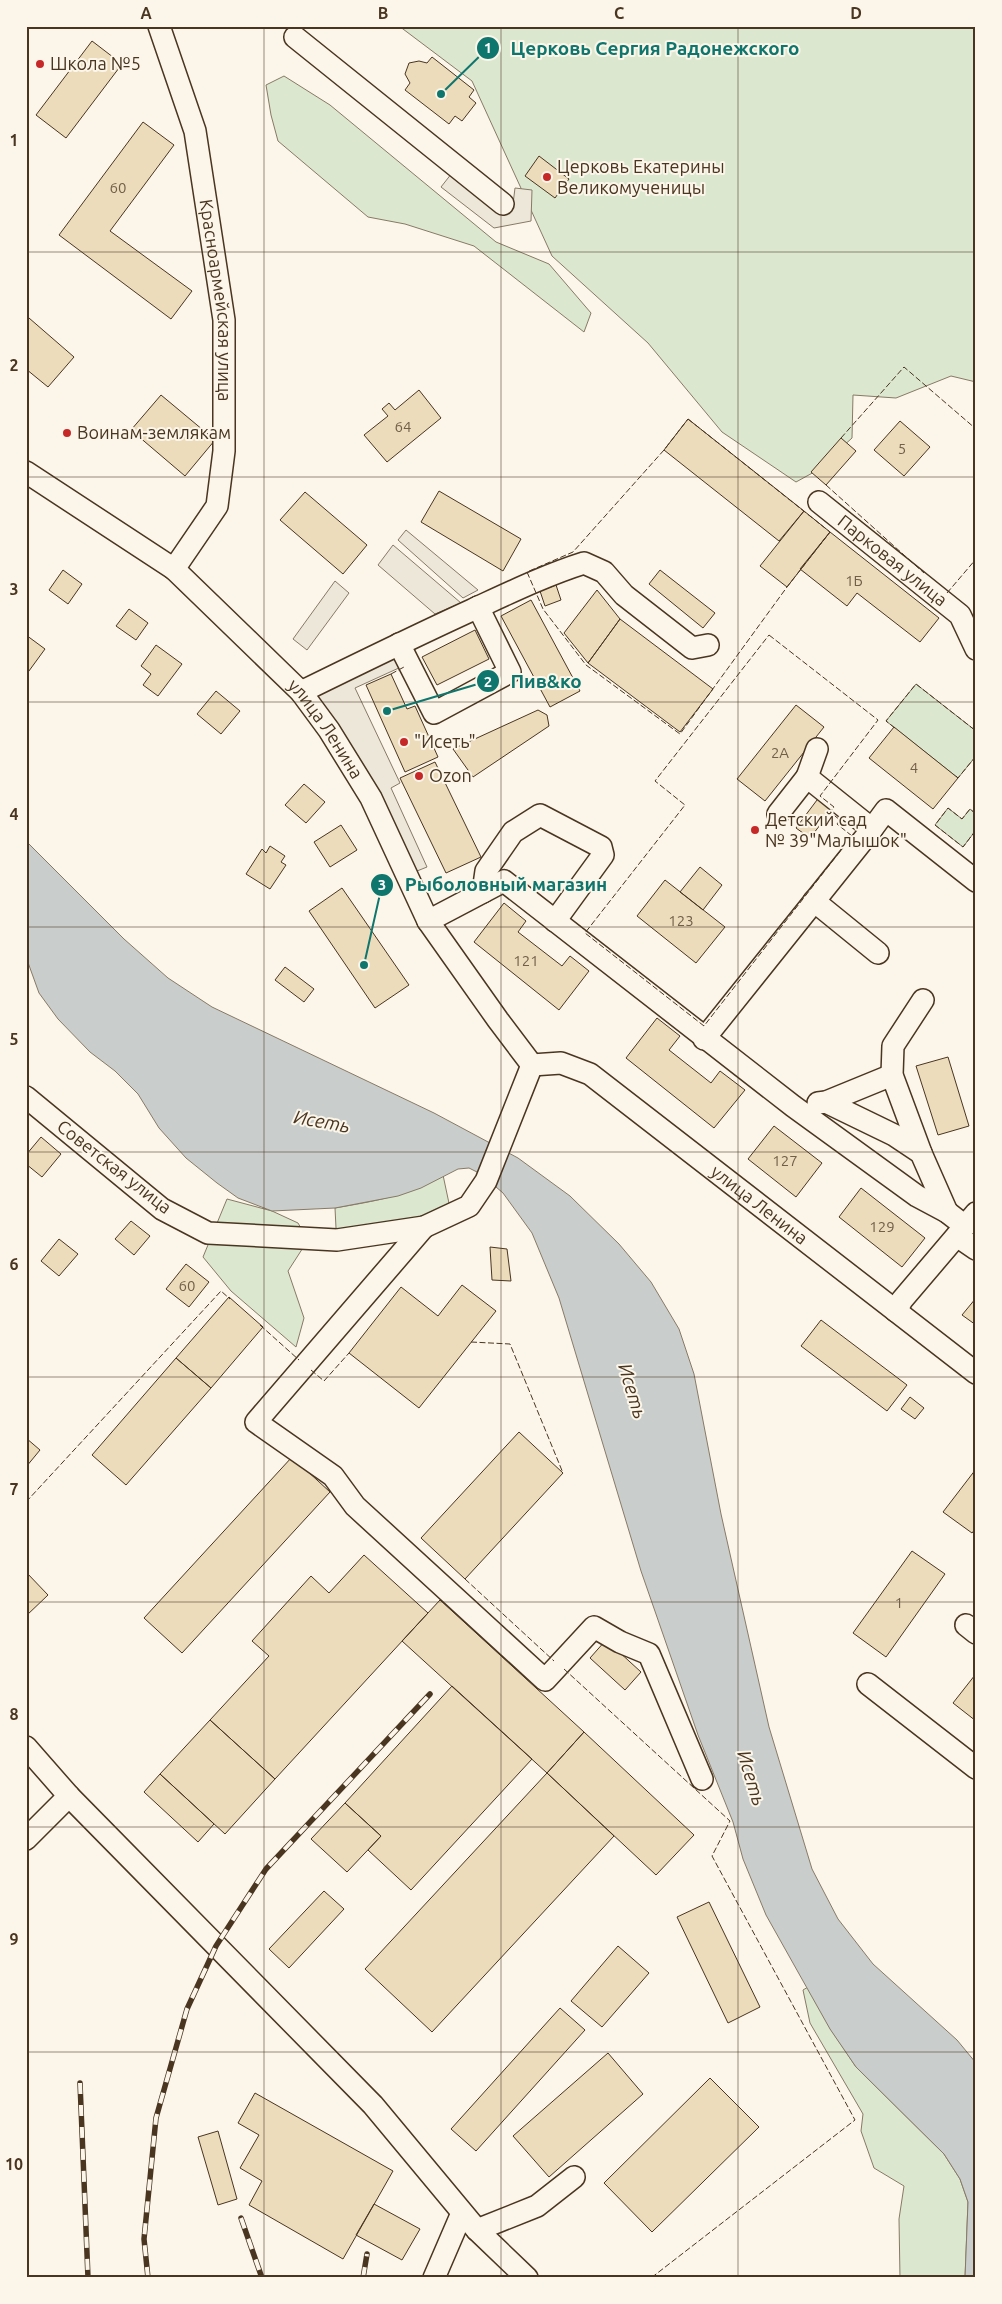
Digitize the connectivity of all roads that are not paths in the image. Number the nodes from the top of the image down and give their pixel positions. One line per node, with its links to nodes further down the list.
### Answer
1 (159, 26): 6 (street, Красноармейская улица)
2 (295, 37): 3 (street)
3 (503, 204)
4 (26, 472): 6 (street, улица Ленина)
5 (819, 502): 10 (street, Парковая улица)
6 (174, 569): 11 (street, улица Ленина)
7 (478, 607): 8 (street); 8 (street); 9 (street)
8 (399, 644): 11 (street)
9 (708, 645)
10 (976, 649)
11 (301, 692): 19 (street, улица Ленина)
12 (817, 749): 13 (street)
13 (807, 777): 14 (street); 15 (street)
14 (778, 814)
15 (872, 828): 16 (street); 18 (street)
16 (976, 881)
17 (483, 892): 19 (street); 20 (street); 20 (street)
18 (814, 902): 21 (street); 23 (street)
19 (428, 921): 24 (street, улица Ленина)
20 (555, 921): 23 (street)
21 (878, 953)
22 (923, 1000): 25 (street)
23 (704, 1039): 28 (street)
24 (532, 1065): 32 (street, Советская улица); 34 (street, улица Ленина)
25 (892, 1075): 27 (street); 29 (street)
26 (26, 1097): 32 (street, Советская улица)
27 (826, 1102): 28 (street); 29 (street)
28 (793, 1106): 30 (street)
29 (921, 1153): 30 (street)
30 (947, 1212): 31 (street)
31 (966, 1225): 33 (street); 34 (street)
32 (424, 1227): 39 (street)
33 (976, 1250)
34 (896, 1311): 35 (street, улица Ленина)
35 (976, 1373)
36 (868, 1684): 38 (street)
37 (26, 1747): 40 (street)
38 (976, 1768)
39 (702, 1778)
40 (69, 1796): 41 (street); 43 (street)
41 (26, 1839)
42 (574, 2177): 44 (street)
43 (462, 2213): 44 (street); 45 (street)
44 (476, 2230): 46 (street)
45 (434, 2278)
46 (527, 2278)

